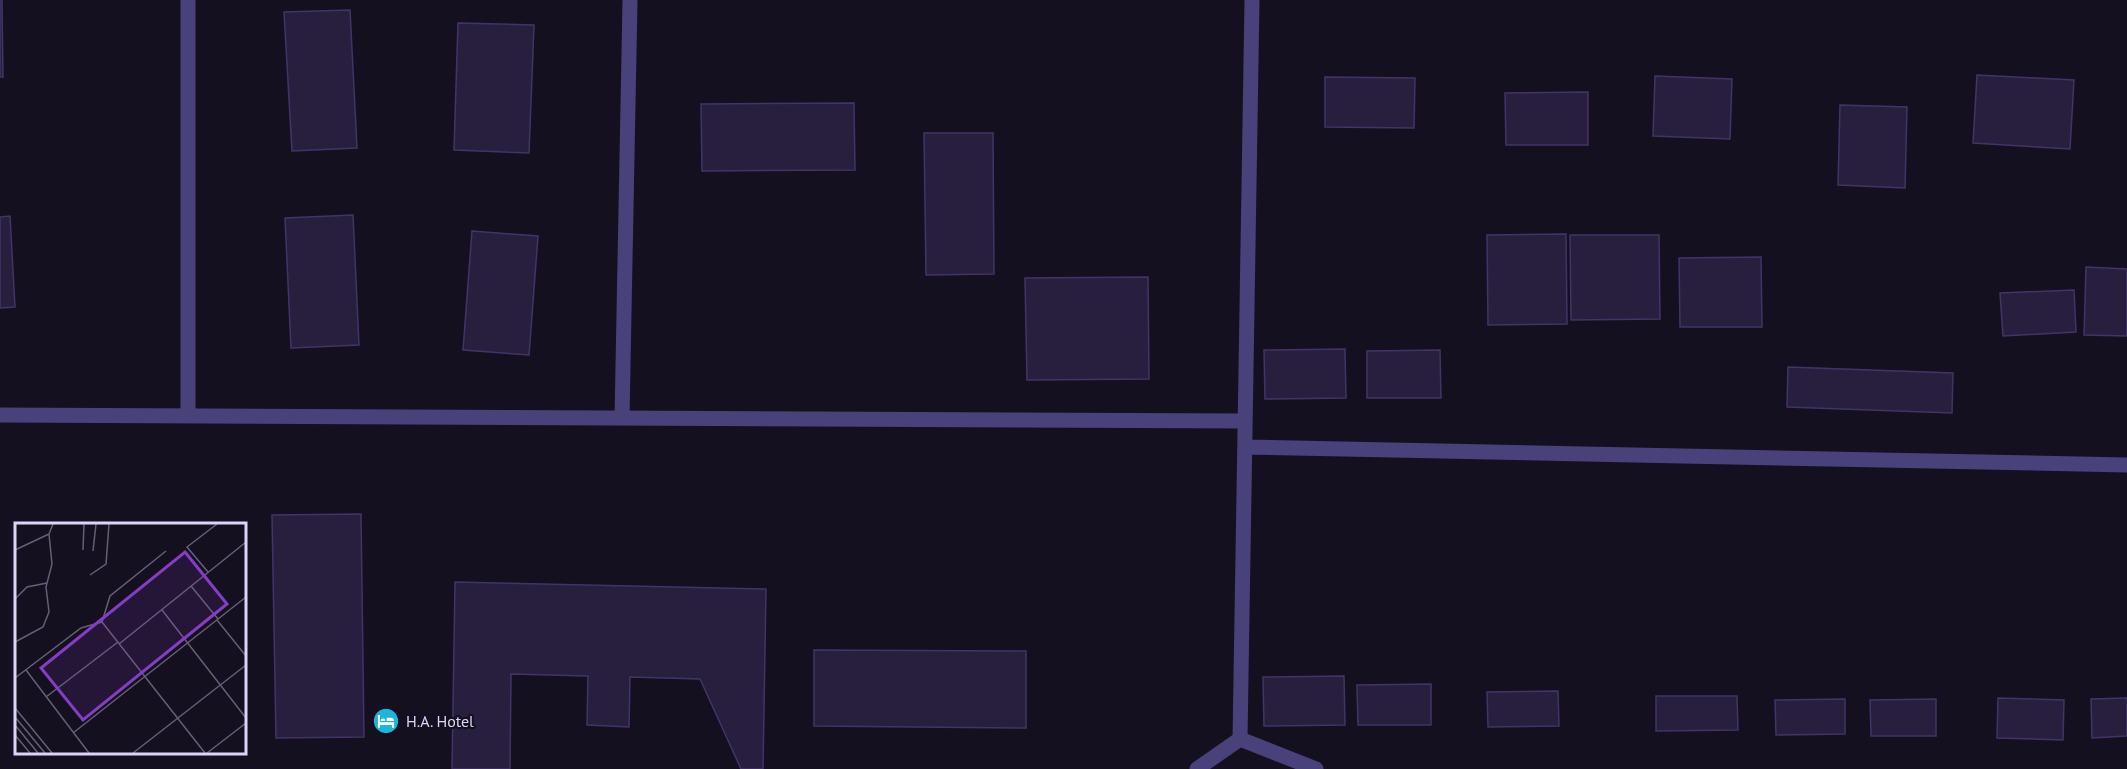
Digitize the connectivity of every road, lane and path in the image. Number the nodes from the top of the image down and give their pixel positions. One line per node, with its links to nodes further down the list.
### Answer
1 (188, 0): 5 (lane)
2 (630, 0): 6 (lane)
3 (1252, 0): 7 (lane)
4 (0, 415): 5 (lane)
5 (188, 415): 6 (lane)
6 (622, 417): 7 (lane)
7 (1245, 421): 8 (lane)
8 (1245, 447): 9 (lane); 10 (lane)
9 (2127, 465)
10 (1240, 739): 11 (lane); 12 (lane)
11 (1197, 769)
12 (1316, 769)

